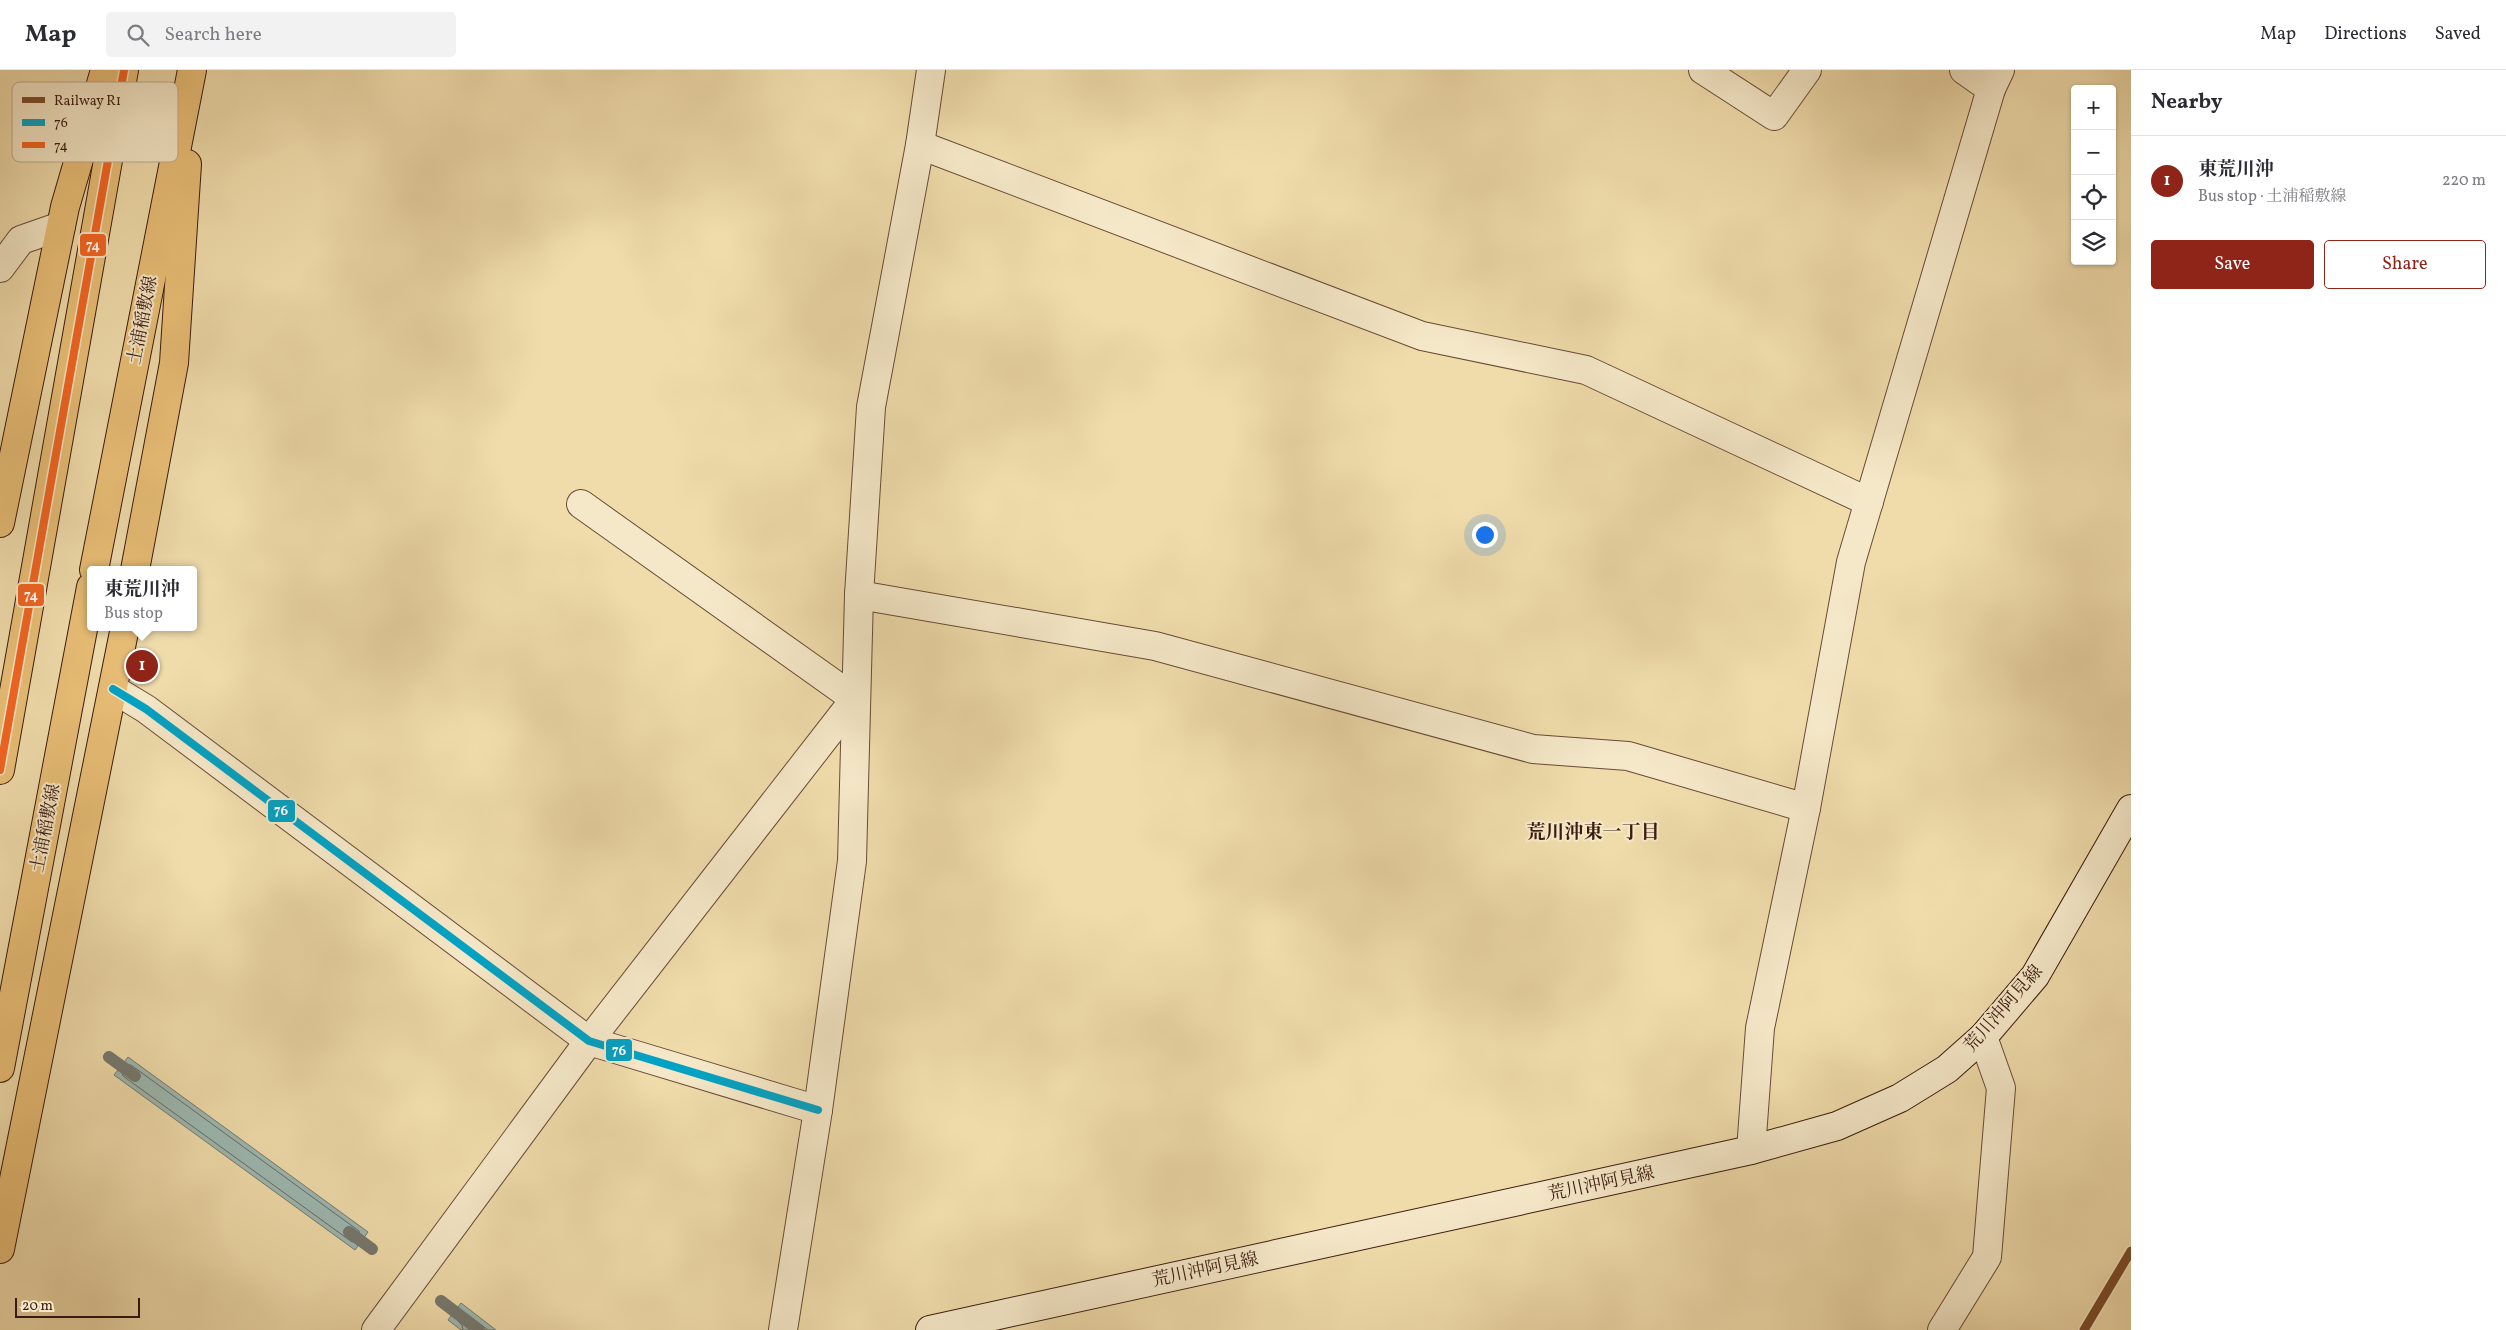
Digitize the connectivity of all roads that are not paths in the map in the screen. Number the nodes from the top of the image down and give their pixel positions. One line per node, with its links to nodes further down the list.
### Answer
1 (193, 70): 7 (main road, 土浦稲敷線); 18 (main road)
2 (931, 70): 8 (street)
3 (1703, 70): 4 (street)
4 (1807, 70)
5 (1964, 70): 6 (street)
6 (1995, 80): 14 (street)
7 (178, 143)
8 (920, 145): 14 (street); 19 (street)
9 (79, 162): 12 (main road)
10 (107, 162): 24 (main road)
11 (174, 162): 17 (main road, 土浦稲敷線)
12 (61, 226): 13 (street); 16 (main road)
13 (0, 268)
14 (1869, 502): 25 (street)
15 (581, 504): 23 (street)
16 (0, 523)
17 (95, 566)
18 (136, 566)
19 (859, 595): 23 (street); 25 (street)
20 (87, 608): 29 (main road, 土浦稲敷線)
21 (124, 631): 22 (main road)
22 (113, 689): 28 (street); 32 (main road)
23 (855, 699): 28 (street); 30 (street)
24 (0, 770)
25 (1806, 808): 31 (street)
26 (2131, 809): 27 (street, 荒川沖阿見線)
27 (1983, 1037): 31 (street, 荒川沖阿見線); 36 (street)
28 (589, 1041): 30 (street); 33 (street)
29 (0, 1068)
30 (818, 1110): 34 (street)
31 (1751, 1150): 35 (street, 荒川沖阿見線)
32 (0, 1249)
33 (376, 1330)
34 (783, 1330)
35 (930, 1330)
36 (1942, 1330)

